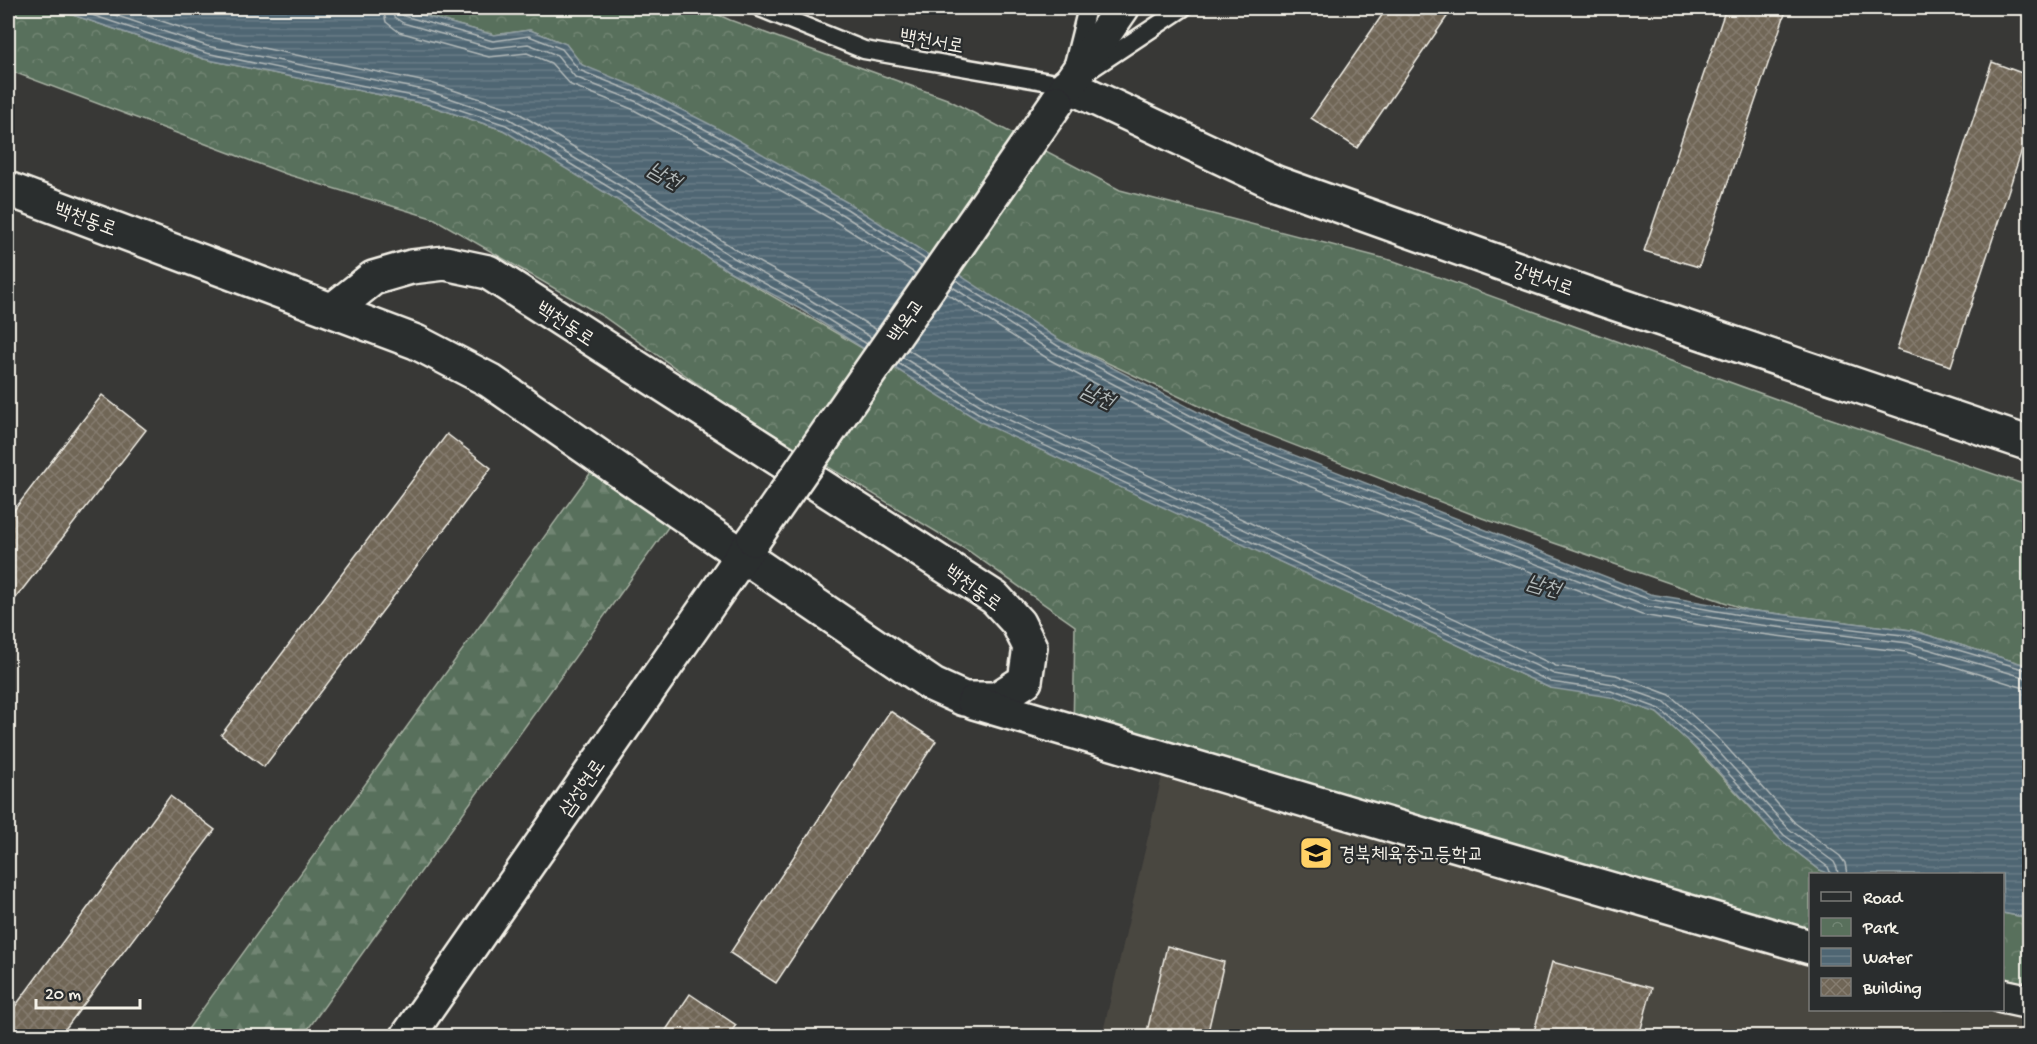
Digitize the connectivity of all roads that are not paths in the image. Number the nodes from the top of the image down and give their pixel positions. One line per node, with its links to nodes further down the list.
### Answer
1 (760, 8): 5 (lane, 백천서로)
2 (1087, 8): 5 (lane)
3 (1122, 8): 5 (street)
4 (1184, 8): 5 (lane)
5 (1062, 93): 8 (street, 강변서로); 9 (street, 백옥교, bridge)
6 (8, 189): 7 (street, 백천동로)
7 (333, 310): 9 (street, 백천동로); 10 (street, 백천동로)
8 (2030, 444)
9 (748, 547): 10 (street, 백천동로); 14 (street, 삼성현로)
10 (964, 699): 11 (street)
11 (1809, 947)
12 (2004, 996): 13 (street)
13 (2030, 1002)
14 (408, 1036)

